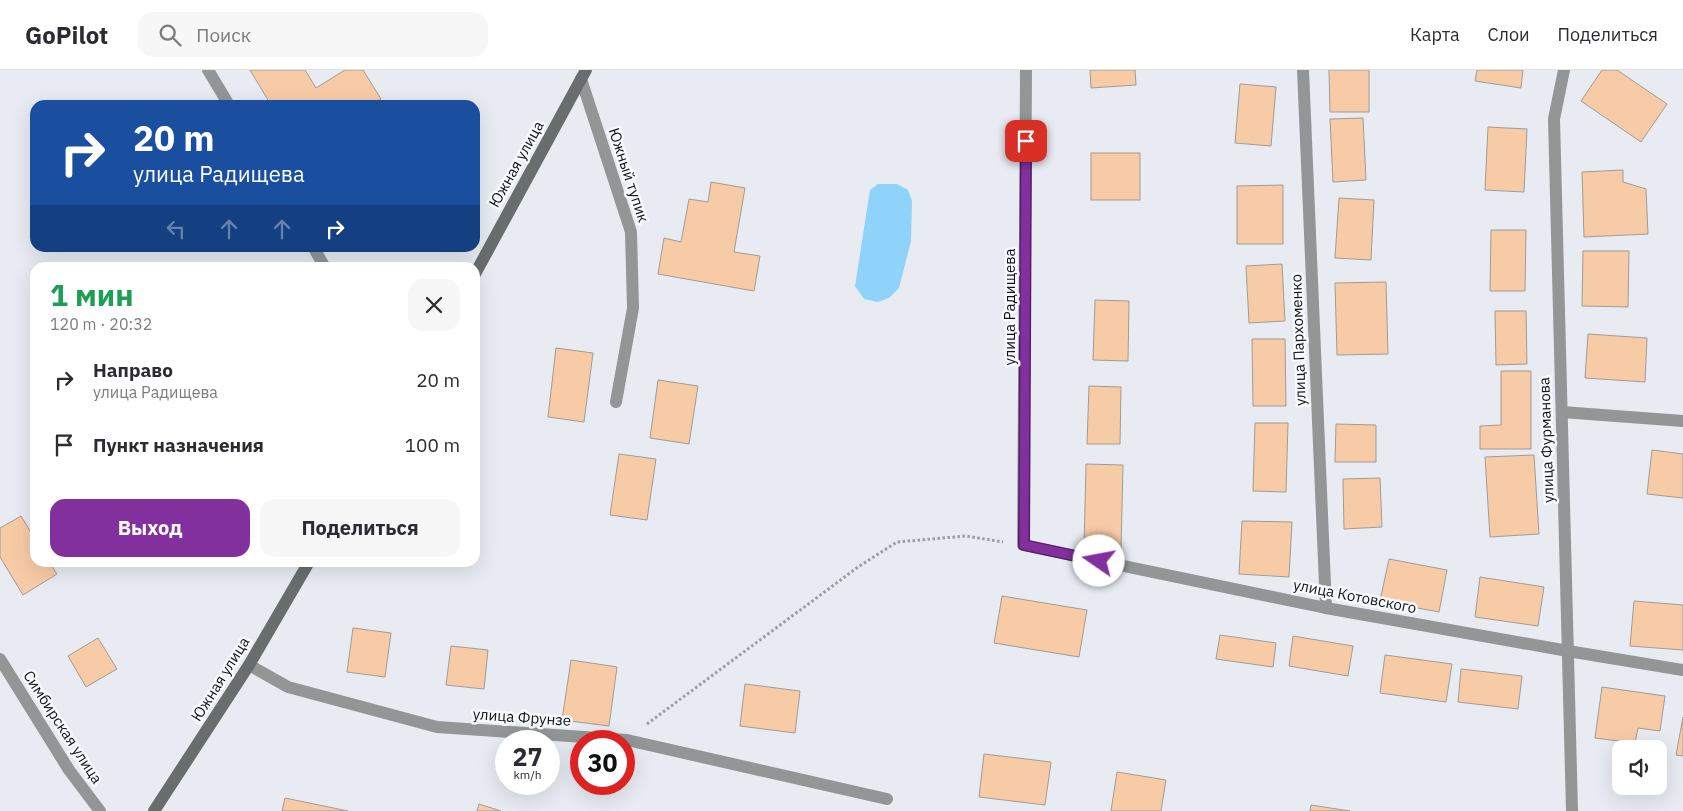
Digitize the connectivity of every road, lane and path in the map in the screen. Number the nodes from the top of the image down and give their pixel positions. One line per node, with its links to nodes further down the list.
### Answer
1 (208, 70): 6 (street)
2 (1026, 70): 11 (street, улица Радищева)
3 (1303, 70): 13 (street, улица Пархоменко)
4 (1564, 70): 9 (street, улица Фурманова)
5 (583, 74): 7 (street, Южная улица); 8 (street, Южный тупик)
6 (226, 100)
7 (480, 265)
8 (616, 402)
9 (1562, 412): 10 (street); 14 (street, улица Фурманова)
10 (1683, 421)
11 (1024, 545): 13 (street, улица Котовского); 18 (path)
12 (307, 567): 16 (street, Южная улица)
13 (1326, 608): 14 (street, улица Котовского)
14 (1568, 651): 17 (street, улица Котовского); 24 (street, улица Фурманова)
15 (0, 659): 22 (street, Симбирская улица)
16 (249, 664): 19 (street, улица Фрунзе); 23 (street, Южная улица)
17 (1683, 670)
18 (635, 733)
19 (570, 736)
20 (635, 742): 21 (street, улица Фрунзе)
21 (886, 799)
22 (100, 811)
23 (154, 811)
24 (1572, 811)

